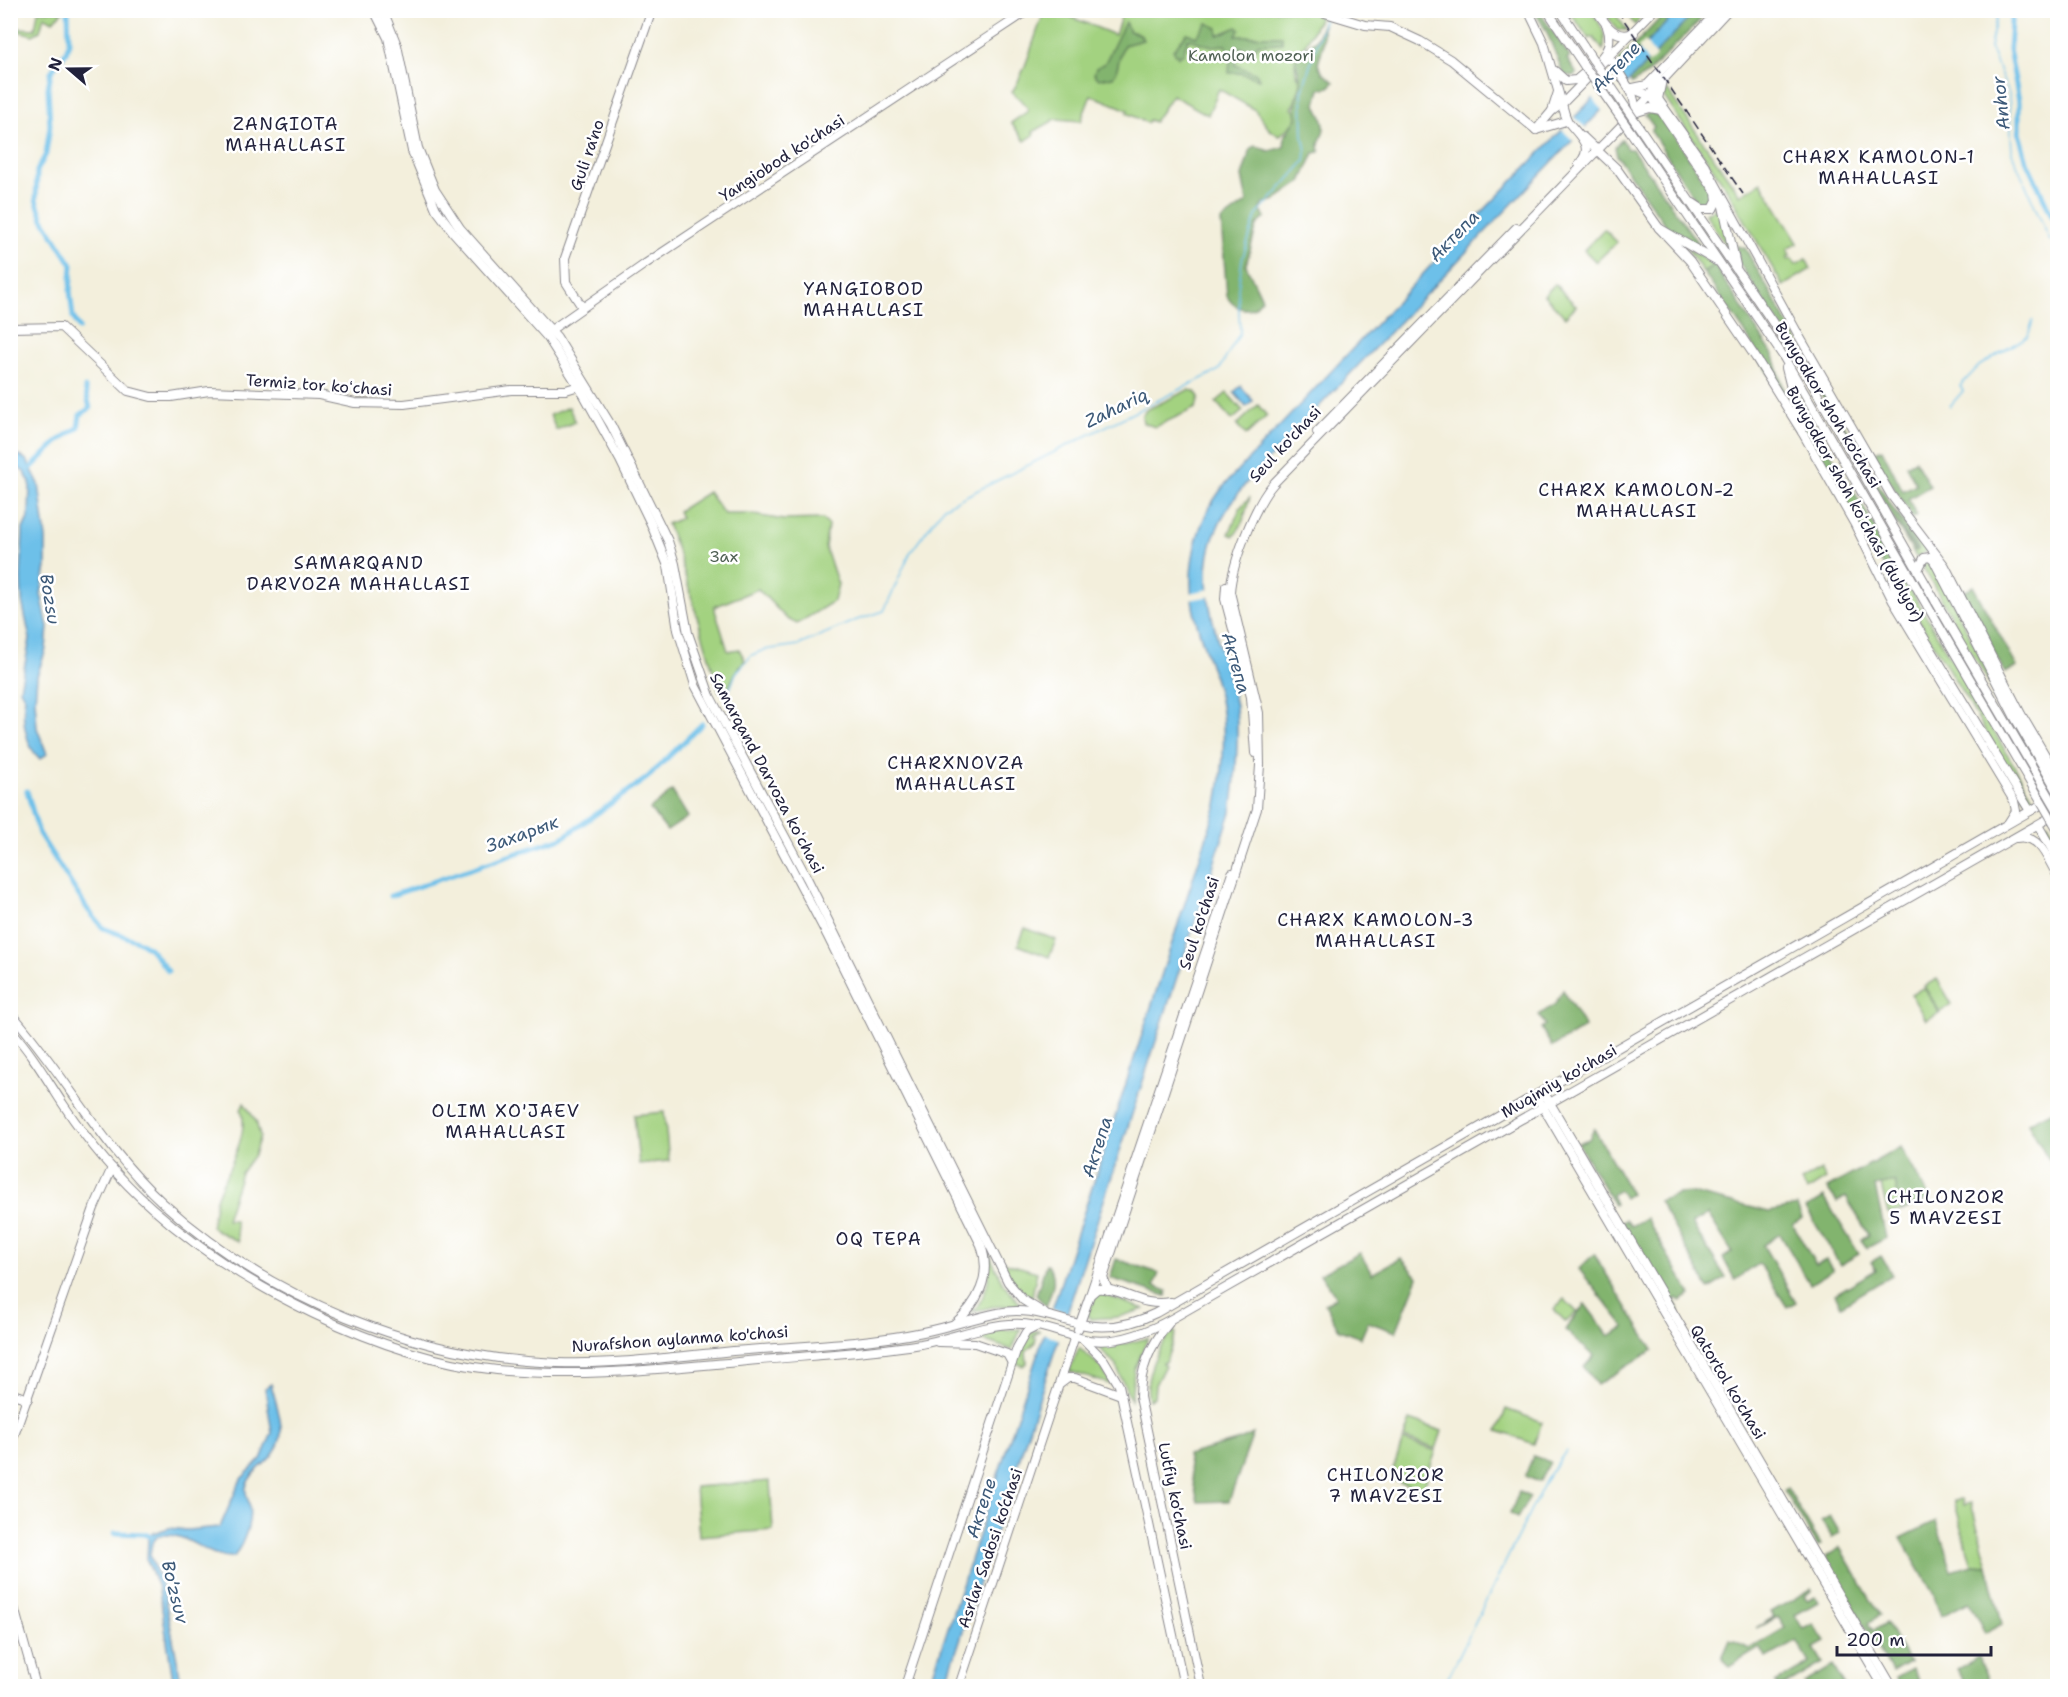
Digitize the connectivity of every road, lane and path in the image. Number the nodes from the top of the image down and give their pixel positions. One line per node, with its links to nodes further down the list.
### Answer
1 (374, 10): 42 (main road, Samarqand Darvoza koʻchasi)
2 (383, 10): 39 (main road, Samarqand Darvoza koʻchasi)
3 (652, 10): 37 (main road, Guli ra'no)
4 (1029, 10): 37 (main road, Yangiobod ko'chasi)
5 (1528, 10): 17 (main road)
6 (1547, 10): 34 (main road, Bunyodkor shoh ko'chasi, bridge)
7 (1560, 10): 32 (main road, Bunyodkor shoh ko'chasi, bridge)
8 (1596, 10): 14 (main road)
9 (1654, 10): 15 (main road)
10 (1660, 10): 16 (main road)
11 (1719, 10): 18 (main road)
12 (1728, 10): 18 (main road)
13 (1318, 12): 27 (main road)
14 (1607, 27): 15 (main road); 17 (main road)
15 (1634, 33): 16 (main road)
16 (1612, 62): 20 (main road); 22 (main road)
17 (1555, 70): 19 (main road)
18 (1659, 78): 20 (main road); 21 (main road)
19 (1558, 86): 22 (main road); 24 (main road)
20 (1628, 87): 21 (main road); 25 (main road)
21 (1655, 98): 23 (main road); 25 (main road, Seul ko'chasi); 31 (main road, Bunyodkor shoh koʻchasi (dublyor))
22 (1563, 104): 24 (main road); 26 (main road)
23 (1661, 110): 25 (main road); 32 (main road)
24 (1552, 111): 27 (main road)
25 (1636, 112): 29 (main road, Seul ko'chasi)
26 (1566, 121): 27 (main road); 28 (main road)
27 (1536, 130)
28 (1586, 139): 29 (main road); 30 (main road, Bunyodkor shoh koʻchasi (dublyor)); 36 (main road, Seul ko'chasi)
29 (1606, 143): 30 (main road, Seul ko'chasi)
30 (1596, 154): 33 (main road, Bunyodkor shoh koʻchasi (dublyor)); 36 (main road, Seul ko'chasi)
31 (1719, 188): 35 (main road); 43 (main road, Bunyodkor shoh koʻchasi (dublyor))
32 (1690, 201): 35 (main road, Bunyodkor shoh ko'chasi)
33 (1659, 228): 34 (main road); 44 (main road, Bunyodkor shoh koʻchasi (dublyor))
34 (1719, 262): 40 (main road, Bunyodkor shoh ko'chasi)
35 (1737, 268): 41 (main road, Bunyodkor shoh ko'chasi)
36 (1454, 294): 77 (main road, Seul ko'chasi); 78 (main road, Seul ko'chasi)
37 (582, 307): 39 (main road, Yangiobod ko'chasi)
38 (10, 328): 42 (main road, Termiz tor koʻchasi)
39 (551, 330): 42 (main road, Samarqand Darvoza koʻchasi)
40 (1783, 356): 44 (main road); 45 (main road, Bunyodkor shoh ko'chasi)
41 (1799, 361): 43 (main road); 45 (main road, Bunyodkor shoh ko'chasi)
42 (583, 384): 48 (main road, Samarqand Darvoza koʻchasi)
43 (1827, 385): 47 (main road, Bunyodkor shoh koʻchasi (dublyor))
44 (1802, 432): 53 (main road, Bunyodkor shoh koʻchasi (dublyor))
45 (1914, 573): 46 (main road, Bunyodkor shoh ko'chasi); 47 (main road); 51 (main road)
46 (1932, 604): 52 (main road, Bunyodkor shoh ko'chasi, bridge); 55 (main road, Bunyodkor shoh ko'chasi, bridge)
47 (2010, 699): 49 (main road, Bunyodkor shoh koʻchasi (dublyor)); 50 (main road)
48 (713, 711): 82 (main road, Samarqand Darvoza koʻchasi); 84 (main road, Samarqand Darvoza koʻchasi)
49 (2058, 777)
50 (2058, 794): 51 (main road, Muqimiy ko'chasi)
51 (2030, 811): 53 (main road, Muqimiy ko'chasi)
52 (2058, 812): 54 (main road, Muqimiy ko'chasi)
53 (2006, 824): 58 (main road, Muqimiy ko'chasi)
54 (2038, 825): 56 (main road, Muqimiy ko'chasi); 57 (main road)
55 (2058, 830)
56 (2009, 841): 59 (main road); 60 (main road, Muqimiy ko'chasi)
57 (2058, 860)
58 (1927, 869): 60 (main road); 61 (main road, Muqimiy ko'chasi)
59 (2058, 877)
60 (1935, 883): 62 (main road, Muqimiy ko'chasi)
61 (1746, 974): 62 (main road); 66 (main road, Muqimiy ko'chasi)
62 (1754, 987): 67 (main road, Muqimiy ko'chasi)
63 (10, 1012): 64 (main road, Nurafshon aylanma ko'chasi)
64 (24, 1028): 65 (main road); 75 (main road, Nurafshon aylanma ko'chasi)
65 (13, 1032): 72 (main road, Nurafshon aylanma ko'chasi)
66 (1631, 1040): 67 (main road); 68 (main road, Muqimiy ko'chasi)
67 (1638, 1053): 69 (main road, Muqimiy ko'chasi)
68 (1539, 1093): 69 (main road, Qatortol ko'chasi); 70 (main road, Muqimiy ko'chasi)
69 (1546, 1106): 71 (main road, Muqimiy ko'chasi); 107 (main road, Qatortol ko'chasi)
70 (1445, 1148): 71 (main road); 73 (main road, Muqimiy ko'chasi)
71 (1452, 1160): 74 (main road, Muqimiy ko'chasi)
72 (112, 1168): 76 (main road, Nurafshon aylanma ko'chasi); 105 (main road)
73 (1332, 1213): 74 (main road); 79 (main road, Muqimiy ko'chasi)
74 (1337, 1225): 83 (main road, Muqimiy ko'chasi)
75 (207, 1238): 76 (main road); 80 (main road, Nurafshon aylanma ko'chasi)
76 (200, 1248): 81 (main road, Nurafshon aylanma ko'chasi)
77 (1108, 1290): 78 (main road); 79 (main road)
78 (1090, 1295): 85 (main road, Seul ko'chasi)
79 (1180, 1299): 85 (main road, Muqimiy ko'chasi)
80 (314, 1301): 81 (main road); 95 (main road, Nurafshon aylanma ko'chasi)
81 (310, 1310): 100 (main road, Nurafshon aylanma ko'chasi)
82 (1048, 1314): 84 (main road, Nurafshon aylanma ko'chasi); 85 (main road, Muqimiy ko'chasi)
83 (1173, 1318): 87 (main road, Muqimiy ko'chasi); 109 (main road, Lutfiy ko'chasi)
84 (954, 1324): 89 (main road, Nurafshon aylanma ko'chasi)
85 (1079, 1324): 87 (main road, Seul ko'chasi)
86 (1045, 1326): 87 (main road, Muqimiy ko'chasi); 88 (main road, Nurafshon aylanma ko'chasi); 91 (main road)
87 (1079, 1338): 102 (main road, Asrlar Sadosi ko‘chasi); 104 (main road, Lutfiy ko'chasi)
88 (925, 1343): 92 (main road); 93 (main road, Nurafshon aylanma ko'chasi)
89 (814, 1344): 90 (main road, Nurafshon aylanma ko'chasi); 93 (main road)
90 (773, 1348): 94 (main road, Nurafshon aylanma ko'chasi); 96 (main road)
91 (1017, 1351): 92 (main road); 98 (main road)
92 (1005, 1353): 98 (main road)
93 (816, 1355): 96 (main road, Nurafshon aylanma ko'chasi)
94 (676, 1356): 97 (main road, Nurafshon aylanma ko'chasi); 99 (main road)
95 (491, 1358): 97 (main road, Nurafshon aylanma ko'chasi); 100 (main road)
96 (774, 1359): 99 (main road, Nurafshon aylanma ko'chasi)
97 (583, 1363): 101 (main road)
98 (1012, 1363): 113 (main road)
99 (677, 1367): 101 (main road, Nurafshon aylanma ko'chasi)
100 (490, 1369): 101 (main road, Nurafshon aylanma ko'chasi)
101 (583, 1373)
102 (1059, 1385): 104 (main road); 114 (main road, Asrlar Sadosi ko‘chasi)
103 (10, 1394): 105 (main road)
104 (1121, 1395): 110 (main road, Lutfiy ko'chasi)
105 (28, 1399): 106 (main road)
106 (10, 1447)
107 (1812, 1558): 116 (main road, Qatortol ko'chasi); 117 (main road, Qatortol ko'chasi)
108 (10, 1593): 112 (main road)
109 (1191, 1641): 110 (main road); 111 (main road, Lutfiy ko'chasi)
110 (1175, 1644): 115 (main road, Lutfiy ko'chasi)
111 (1200, 1685): 115 (main road)
112 (36, 1686)
113 (905, 1686)
114 (959, 1686)
115 (1185, 1686)
116 (1883, 1686)
117 (1892, 1686)

